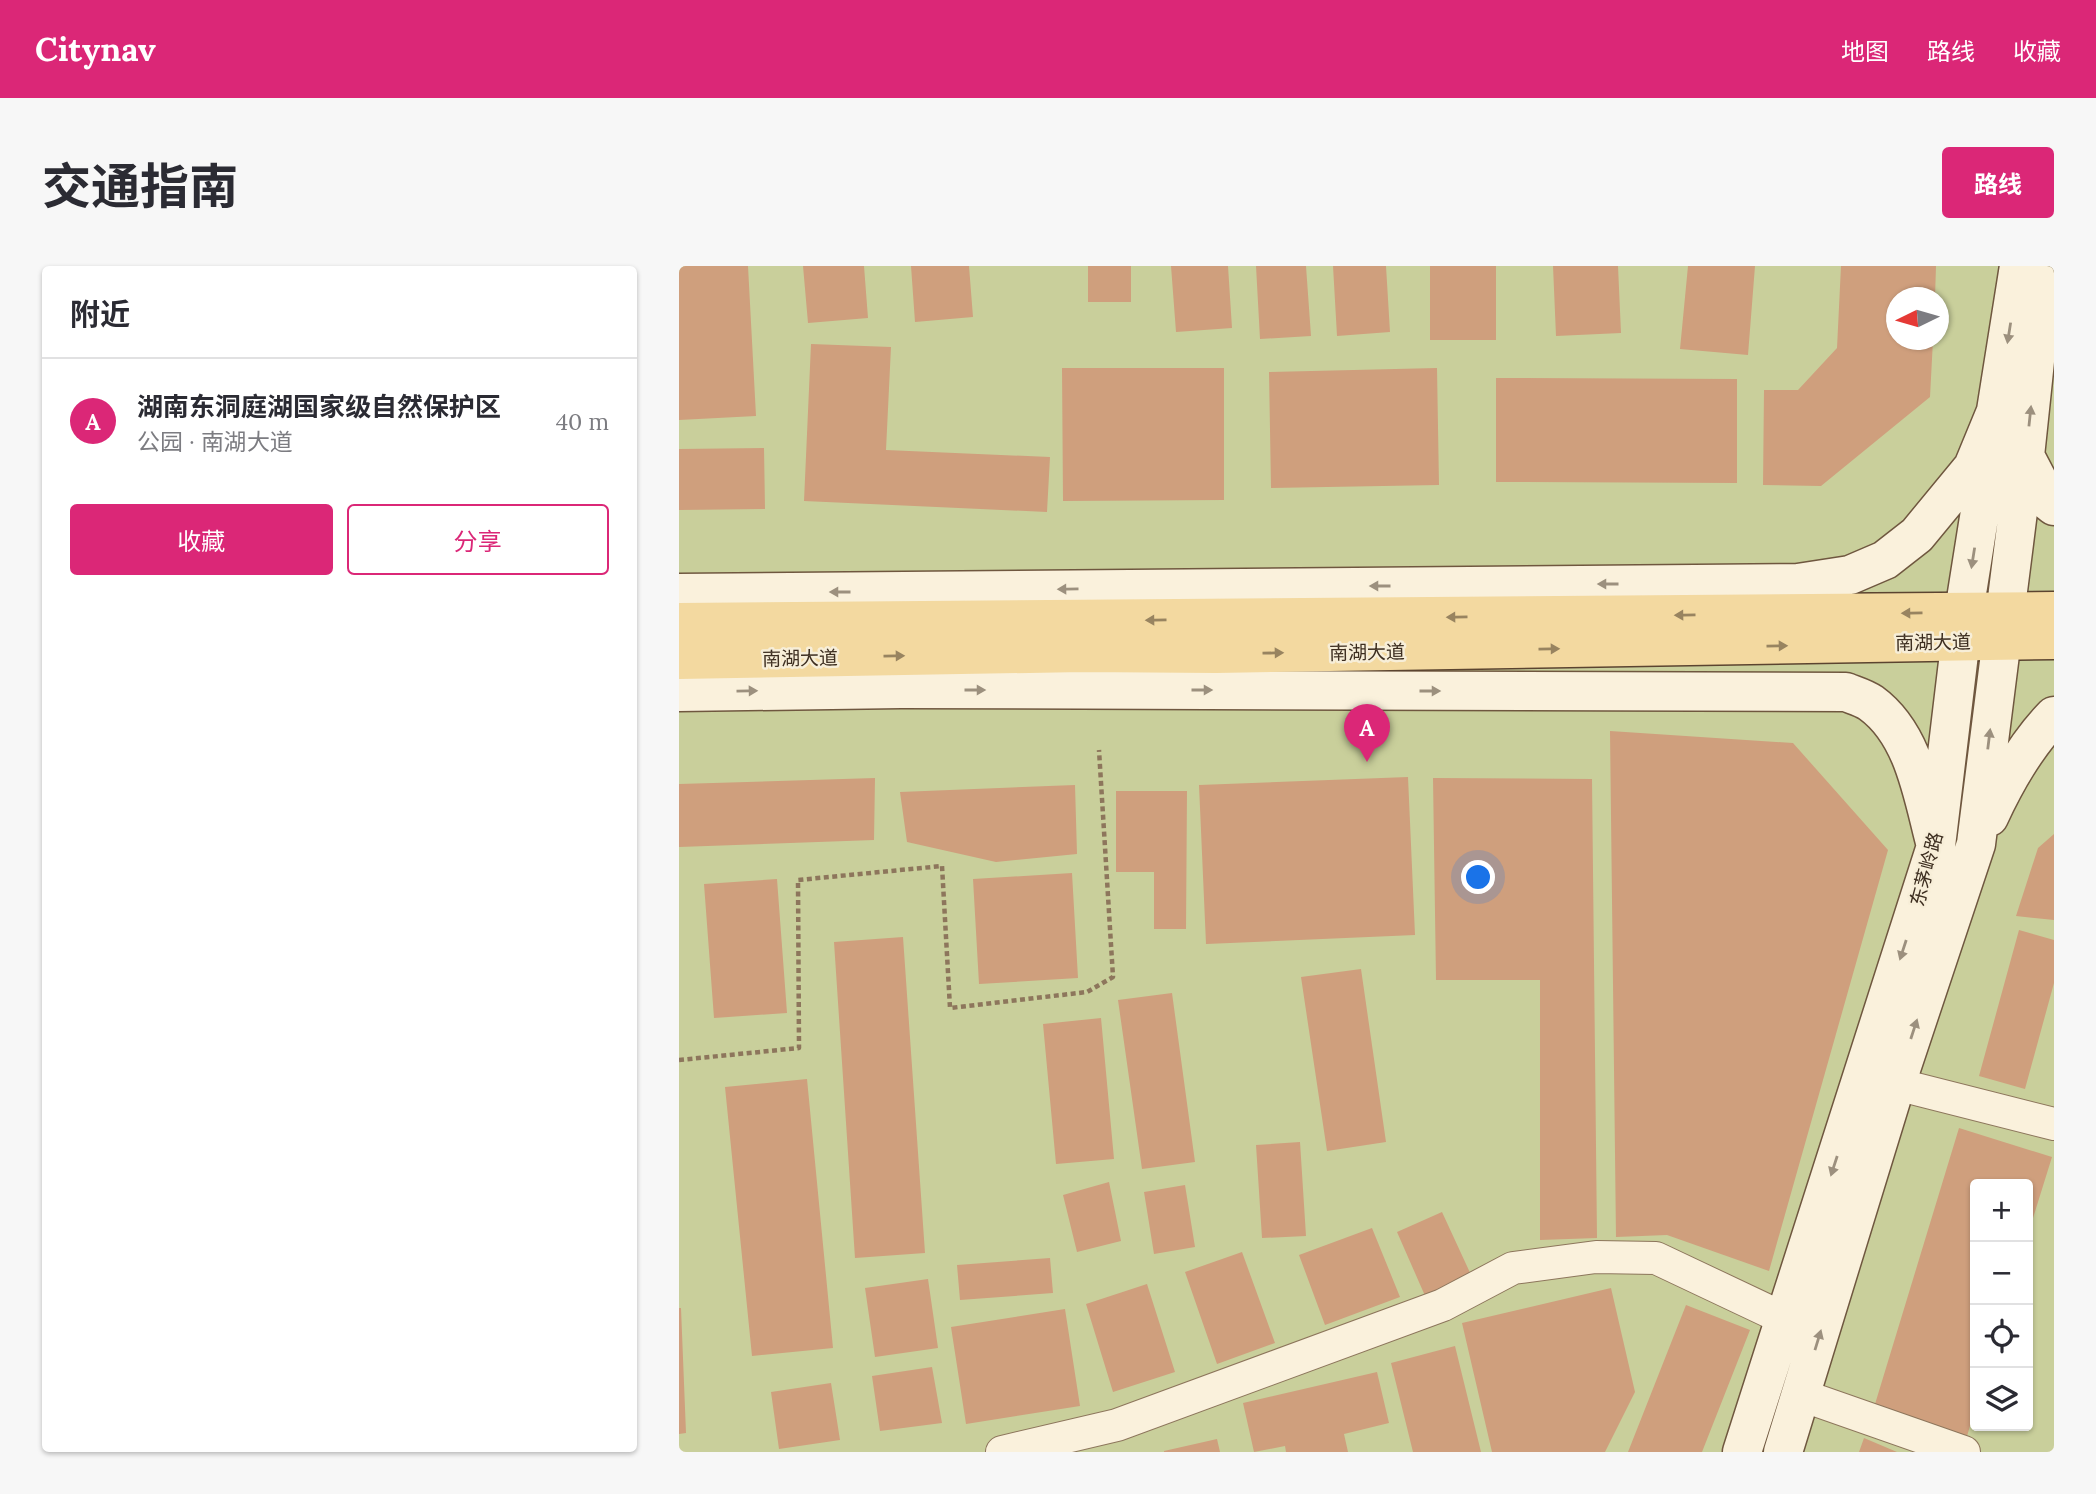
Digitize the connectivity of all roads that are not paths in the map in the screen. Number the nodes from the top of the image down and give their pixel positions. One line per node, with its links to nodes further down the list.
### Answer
1 (2019, 266): 3 (street, 东茅岭路, one-way to 3)
2 (2045, 266): 4 (street, 东茅岭路, one-way to 2)
3 (1999, 404): 6 (street, one-way to 6); 10 (street, 东茅岭路, one-way to 10)
4 (2025, 456): 5 (street); 9 (street, 东茅岭路)
5 (2054, 506)
6 (679, 593)
7 (2054, 611): 9 (main road, 南湖大道)
8 (679, 622): 11 (main road)
9 (2004, 626): 10 (main road, 南湖大道); 12 (main road, 南湖大道); 16 (street, 东茅岭路, one-way to 9)
10 (1962, 627): 11 (main road, 南湖大道); 17 (street, 东茅岭路)
11 (1082, 637): 13 (main road, 南湖大道, one-way to 11)
12 (2054, 640)
13 (679, 660)
14 (679, 692): 17 (street, one-way to 17)
15 (2054, 716): 16 (street)
16 (1976, 844): 18 (street, 东茅岭路, one-way to 16)
17 (1936, 846): 20 (street, 东茅岭路, one-way to 20)
18 (1896, 1084): 19 (street); 21 (street, 东茅岭路, one-way to 18)
19 (2054, 1124)
20 (1785, 1319): 22 (street); 23 (street, 东茅岭路)
21 (1801, 1395): 24 (street, 东茅岭路); 25 (street)
22 (1002, 1452)
23 (1742, 1452)
24 (1783, 1452)
25 (1964, 1452)

